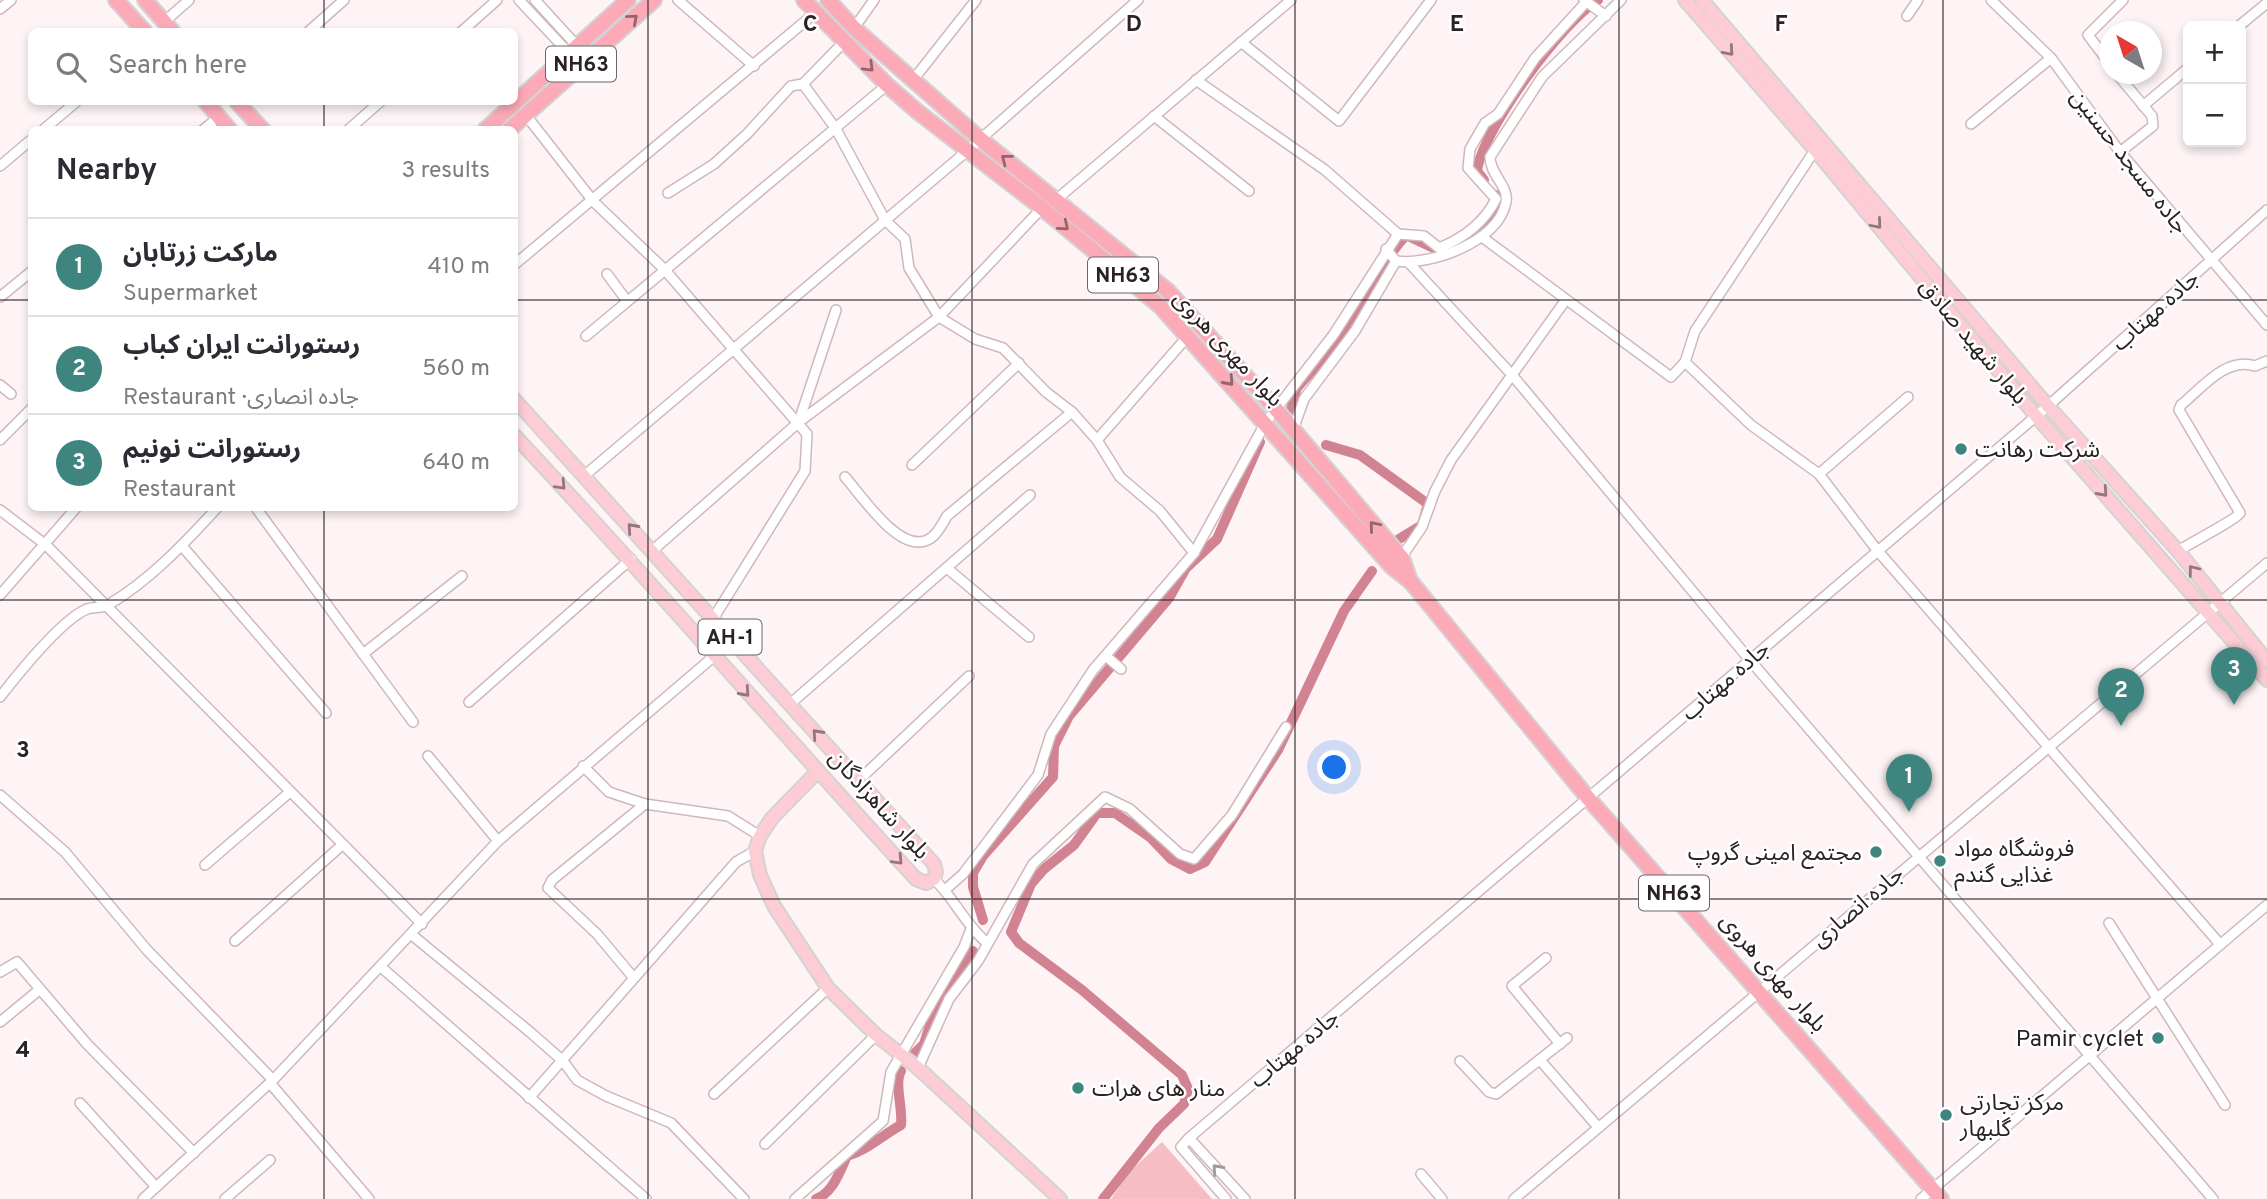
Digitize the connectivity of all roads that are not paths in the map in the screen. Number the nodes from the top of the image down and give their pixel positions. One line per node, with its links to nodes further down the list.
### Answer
1 (11, 0): 27 (street)
2 (116, 0): 35 (highway)
3 (145, 0): 34 (highway)
4 (188, 0): 34 (street)
5 (344, 0): 36 (street)
6 (497, 0): 37 (street)
7 (519, 0): 41 (street)
8 (536, 0): 41 (street)
9 (628, 0): 41 (highway, NH63)
10 (654, 0): 44 (highway, NH63, one-way to 10)
11 (678, 0): 45 (street)
12 (804, 0): 28 (highway, بلوار مهری هروی / NH63)
13 (828, 0): 38 (highway, بلوار مهری هروی / NH63)
14 (874, 0): 38 (street)
15 (976, 0): 47 (street)
16 (1138, 0): 71 (street)
17 (1291, 0): 40 (street)
18 (1431, 0): 40 (street)
19 (1621, 0): 29 (street)
20 (1685, 0): 73 (main road, بلوار شهید صادق, one-way to 73)
21 (1702, 0): 111 (main road, بلوار شهید صادق)
22 (1918, 0): 30 (street)
23 (1991, 0): 43 (street, جاده مسجد حسنین)
24 (2123, 0): 31 (street)
25 (1588, 3): 29 (street); 84 (street)
26 (2267, 3): 32 (street)
27 (0, 9)
28 (815, 13): 39 (highway, بلوار مهری هروی / NH63); 45 (street)
29 (1606, 16): 85 (street)
30 (1907, 16)
31 (2102, 21)
32 (2245, 21)
33 (2099, 24): 42 (street)
34 (169, 27)
35 (141, 28)
36 (312, 28)
37 (466, 28)
38 (854, 28): 47 (highway, بلوار مهری هروی / NH63)
39 (844, 42): 49 (street); 51 (highway, بلوار مهری هروی / NH63, one-way to 51)
40 (1241, 42): 48 (street)
41 (572, 49): 44 (street); 52 (highway, NH63)
42 (2099, 50)
43 (2051, 58): 62 (street); 75 (street, جاده مسجد حسنین)
44 (584, 62): 59 (highway, NH63)
45 (754, 66): 80 (street)
46 (2183, 72): 58 (street)
47 (913, 80): 71 (highway, بلوار مهری هروی / NH63)
48 (1196, 80): 60 (street); 84 (street)
49 (803, 84): 70 (street); 78 (street)
50 (2125, 84): 58 (street)
51 (887, 85): 70 (street); 74 (highway, بلوار مهری هروی / NH63)
52 (518, 99)
53 (72, 105): 63 (street)
54 (208, 105): 61 (highway)
55 (240, 105): 66 (highway)
56 (377, 105): 67 (street)
57 (512, 105): 68 (highway, NH63)
58 (2143, 106): 75 (street)
59 (525, 114): 69 (highway, NH63); 80 (street)
60 (1153, 116): 77 (street); 79 (street)
61 (219, 117): 64 (street); 65 (highway)
62 (1971, 124)
63 (48, 126)
64 (208, 126)
65 (227, 126)
66 (259, 126)
67 (353, 126)
68 (489, 126)
69 (513, 126)
70 (836, 129): 83 (street); 91 (street)
71 (979, 138): 74 (street); 79 (highway, بلوار مهری هروی / NH63, one-way to 71)
72 (28, 142): 76 (street)
73 (1815, 150): 104 (street); 115 (main road, بلوار شهید صادق, one-way to 115)
74 (967, 151): 81 (highway, بلوار مهری هروی / NH63); 83 (street)
75 (2120, 152): 87 (street, جاده مسجد حسنین)
76 (0, 166)
77 (1248, 191)
78 (668, 193)
79 (1057, 199): 112 (highway, بلوار مهری هروی / NH63)
80 (593, 201): 89 (street); 91 (street)
81 (1042, 208): 98 (street); 101 (highway, بلوار مهری هروی / NH63, one-way to 101)
82 (2267, 210): 87 (street, جاده مهتاب)
83 (886, 220): 98 (street); 102 (street)
84 (1398, 234): 86 (street)
85 (1482, 237): 90 (street); 96 (street)
86 (1386, 249): 88 (street); 112 (street)
87 (2210, 260): 99 (street, جاده مسجد حسنین); 111 (street, جاده مهتاب)
88 (1396, 261): 90 (street); 118 (street)
89 (518, 262)
90 (1409, 263): 106 (street)
91 (664, 269): 95 (street); 102 (street)
92 (28, 274): 94 (street)
93 (607, 274): 95 (street)
94 (0, 297)
95 (627, 300): 100 (street)
96 (1565, 301): 104 (street); 106 (street)
97 (836, 310): 116 (street)
98 (939, 317): 105 (street); 116 (street)
99 (2267, 325)
100 (586, 336)
101 (1188, 336): 117 (highway, بلوار مهری هروی / NH63, one-way to 117); 121 (street)
102 (735, 347): 116 (street); 124 (street)
103 (2267, 361): 135 (street)
104 (1685, 362): 123 (street)
105 (1019, 363): 114 (street); 122 (street)
106 (1513, 376): 138 (street); 151 (street)
107 (0, 385): 108 (street)
108 (11, 394)
109 (1908, 397): 123 (street)
110 (518, 403): 124 (main road, بلوار شاهزادگان / AH-1)
111 (2048, 406): 115 (street, جاده مهتاب); 135 (main road, بلوار شهید صادق)
112 (1275, 408): 117 (street); 118 (highway, بلوار مهری هروی / NH63)
113 (28, 412): 120 (street)
114 (1072, 412): 121 (street); 125 (street)
115 (2036, 416): 133 (street, جاده مهتاب); 144 (main road, بلوار شهید صادق, one-way to 144)
116 (799, 422): 134 (street); 145 (street)
117 (1266, 422): 136 (street); 138 (highway, بلوار مهری هروی / NH63)
118 (1293, 430): 138 (highway, بلوار مهری هروی / NH63, one-way to 118)
119 (518, 439): 137 (main road, بلوار شاهزادگان / AH-1, one-way to 137)
120 (0, 440)
121 (1097, 440): 136 (street)
122 (912, 465)
123 (1819, 474): 133 (street)
124 (584, 476): 134 (main road, بلوار شاهزادگان / AH-1, one-way to 124)
125 (845, 477)
126 (1030, 495): 140 (street)
127 (0, 510): 131 (street)
128 (74, 511): 131 (street)
129 (213, 511): 132 (street)
130 (258, 511): 148 (street)
131 (46, 545): 142 (street); 143 (street)
132 (182, 546): 143 (street); 159 (street)
133 (1877, 550): 151 (street, جاده مهتاب); 162 (street)
134 (652, 551): 145 (main road, بلوار شاهزادگان / AH-1)
135 (2178, 551): 144 (main road, بلوار شهید صادق, one-way to 135)
136 (1194, 553): 149 (street)
137 (631, 559): 150 (main road, بلوار شاهزادگان / AH-1); 157 (street)
138 (1397, 563): 169 (highway, بلوار مهری هروی / NH63)
139 (2267, 563): 144 (street, جاده انصاری)
140 (948, 569): 146 (street); 158 (street)
141 (462, 576): 148 (street)
142 (0, 595)
143 (106, 607): 156 (street); 167 (street)
144 (2214, 608): 152 (main road, بلوار شهید صادق); 155 (main road, بلوار شهید صادق); 162 (street, جاده انصاری)
145 (713, 618): 147 (main road, بلوار شاهزادگان / AH-1)
146 (1029, 637)
147 (733, 640): 150 (street); 158 (main road, بلوار شاهزادگان / AH-1)
148 (363, 654): 160 (street)
149 (1107, 657): 153 (street); 178 (street)
150 (715, 658): 164 (street); 165 (main road, بلوار شاهزادگان / AH-1, one-way to 165)
151 (1749, 659): 169 (street, جاده مهتاب); 175 (street)
152 (2267, 661)
153 (1121, 669)
154 (969, 676): 166 (street)
155 (2267, 680)
156 (0, 697)
157 (469, 702)
158 (790, 704): 166 (main road, بلوار شاهزادگان / AH-1, one-way to 158)
159 (326, 713)
160 (413, 722)
161 (1286, 727): 185 (street)
162 (2049, 745): 175 (street, جاده انصاری); 186 (street)
163 (428, 756): 172 (street)
164 (583, 766): 170 (street); 172 (street)
165 (817, 772): 171 (main road); 177 (main road, بلوار شاهزادگان / AH-1, one-way to 177)
166 (859, 780): 177 (main road, بلوار شاهزادگان / AH-1)
167 (290, 792): 173 (street); 176 (street)
168 (0, 795): 203 (street)
169 (1588, 798): 192 (highway, بلوار مهری هروی / NH63); 209 (street, جاده مهتاب)
170 (645, 804): 171 (street); 190 (street)
171 (760, 836): 174 (main road)
172 (498, 841): 181 (street)
173 (342, 845): 181 (street); 184 (street)
174 (754, 851): 190 (street); 191 (main road)
175 (1919, 853): 192 (street, جاده انصاری); 198 (street)
176 (205, 865)
177 (934, 879): 178 (street)
178 (945, 890): 182 (street)
179 (2267, 905): 186 (street)
180 (2109, 923): 194 (street)
181 (422, 924): 183 (street)
182 (971, 929): 185 (street); 197 (street)
183 (412, 935): 188 (street); 201 (street)
184 (235, 941)
185 (986, 942): 202 (street)
186 (2219, 943): 194 (street)
187 (1546, 958): 200 (street)
188 (381, 967): 203 (street); 205 (street)
189 (0, 972): 193 (street)
190 (633, 977): 201 (street)
191 (828, 988): 196 (main road); 204 (street)
192 (1759, 989): 208 (street, جاده انصاری); 215 (highway, بلوار مهری هروی / NH63)
193 (40, 990): 195 (street); 211 (street)
194 (2159, 998): 198 (street); 207 (street)
195 (0, 1022)
196 (876, 1035): 197 (main road); 210 (street)
197 (900, 1055): 202 (main road); 221 (street)
198 (2091, 1056): 215 (street); 228 (street)
199 (1460, 1060): 200 (street)
200 (1541, 1060): 208 (street)
201 (563, 1061): 205 (street); 220 (street)
202 (918, 1068): 222 (main road)
203 (272, 1082): 211 (street); 218 (street)
204 (714, 1094)
205 (529, 1098): 219 (street)
206 (80, 1103): 214 (street)
207 (2225, 1105)
208 (1598, 1127): 226 (street, جاده انصاری)
209 (1189, 1138): 223 (street, جاده مهتاب); 224 (street, one-way to 209)
210 (765, 1144)
211 (194, 1153): 214 (street)
212 (270, 1160): 217 (street)
213 (1421, 1174): 225 (street)
214 (156, 1187): 216 (street)
215 (1937, 1194): 227 (street)
216 (143, 1199)
217 (225, 1199)
218 (369, 1199)
219 (646, 1199)
220 (744, 1199)
221 (795, 1199)
222 (1060, 1199)
223 (1227, 1199)
224 (1245, 1199)
225 (1442, 1199)
226 (1514, 1199)
227 (1921, 1199)
228 (2214, 1199)

